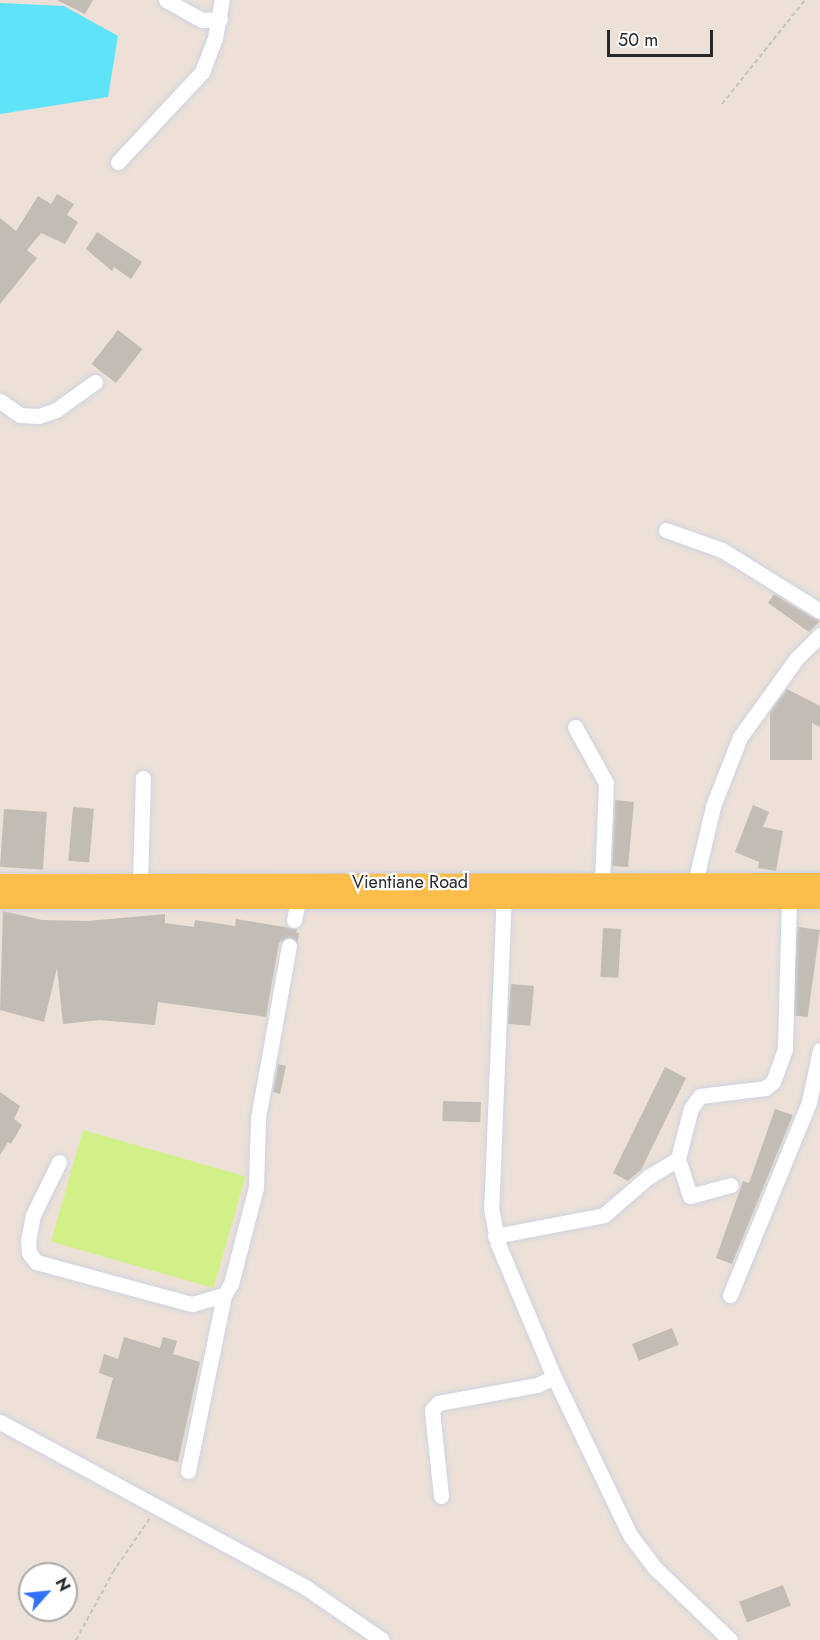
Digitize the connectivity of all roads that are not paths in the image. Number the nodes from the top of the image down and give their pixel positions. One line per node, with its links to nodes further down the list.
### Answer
1 (166, 0): 3 (street)
2 (222, 0): 3 (street)
3 (220, 19): 4 (street)
4 (118, 162)
5 (95, 382): 6 (street)
6 (0, 401)
7 (666, 530): 8 (street)
8 (820, 611)
9 (820, 635): 17 (street)
10 (575, 727): 13 (street)
11 (143, 778): 16 (street)
12 (504, 882): 13 (main road, Vientiane Road); 16 (main road, Vientiane Road); 21 (street)
13 (602, 882): 17 (main road, Vientiane Road)
14 (820, 882): 17 (main road, Vientiane Road)
15 (0, 883): 16 (main road, Vientiane Road)
16 (140, 883)
17 (695, 883)
18 (789, 899): 21 (main road); 22 (main road); 26 (street)
19 (0, 900): 20 (main road)
20 (298, 900): 21 (main road); 23 (street)
21 (505, 900): 29 (street)
22 (820, 900)
23 (294, 920)
24 (289, 946): 31 (street)
25 (820, 1050): 30 (street)
26 (678, 1159): 28 (street); 29 (street)
27 (59, 1162): 31 (street)
28 (731, 1185)
29 (495, 1236): 32 (street)
30 (730, 1295)
31 (224, 1296): 34 (street)
32 (554, 1377): 35 (street); 37 (street)
33 (0, 1422): 36 (street)
34 (188, 1471)
35 (441, 1496)
36 (382, 1640)
37 (730, 1640)

